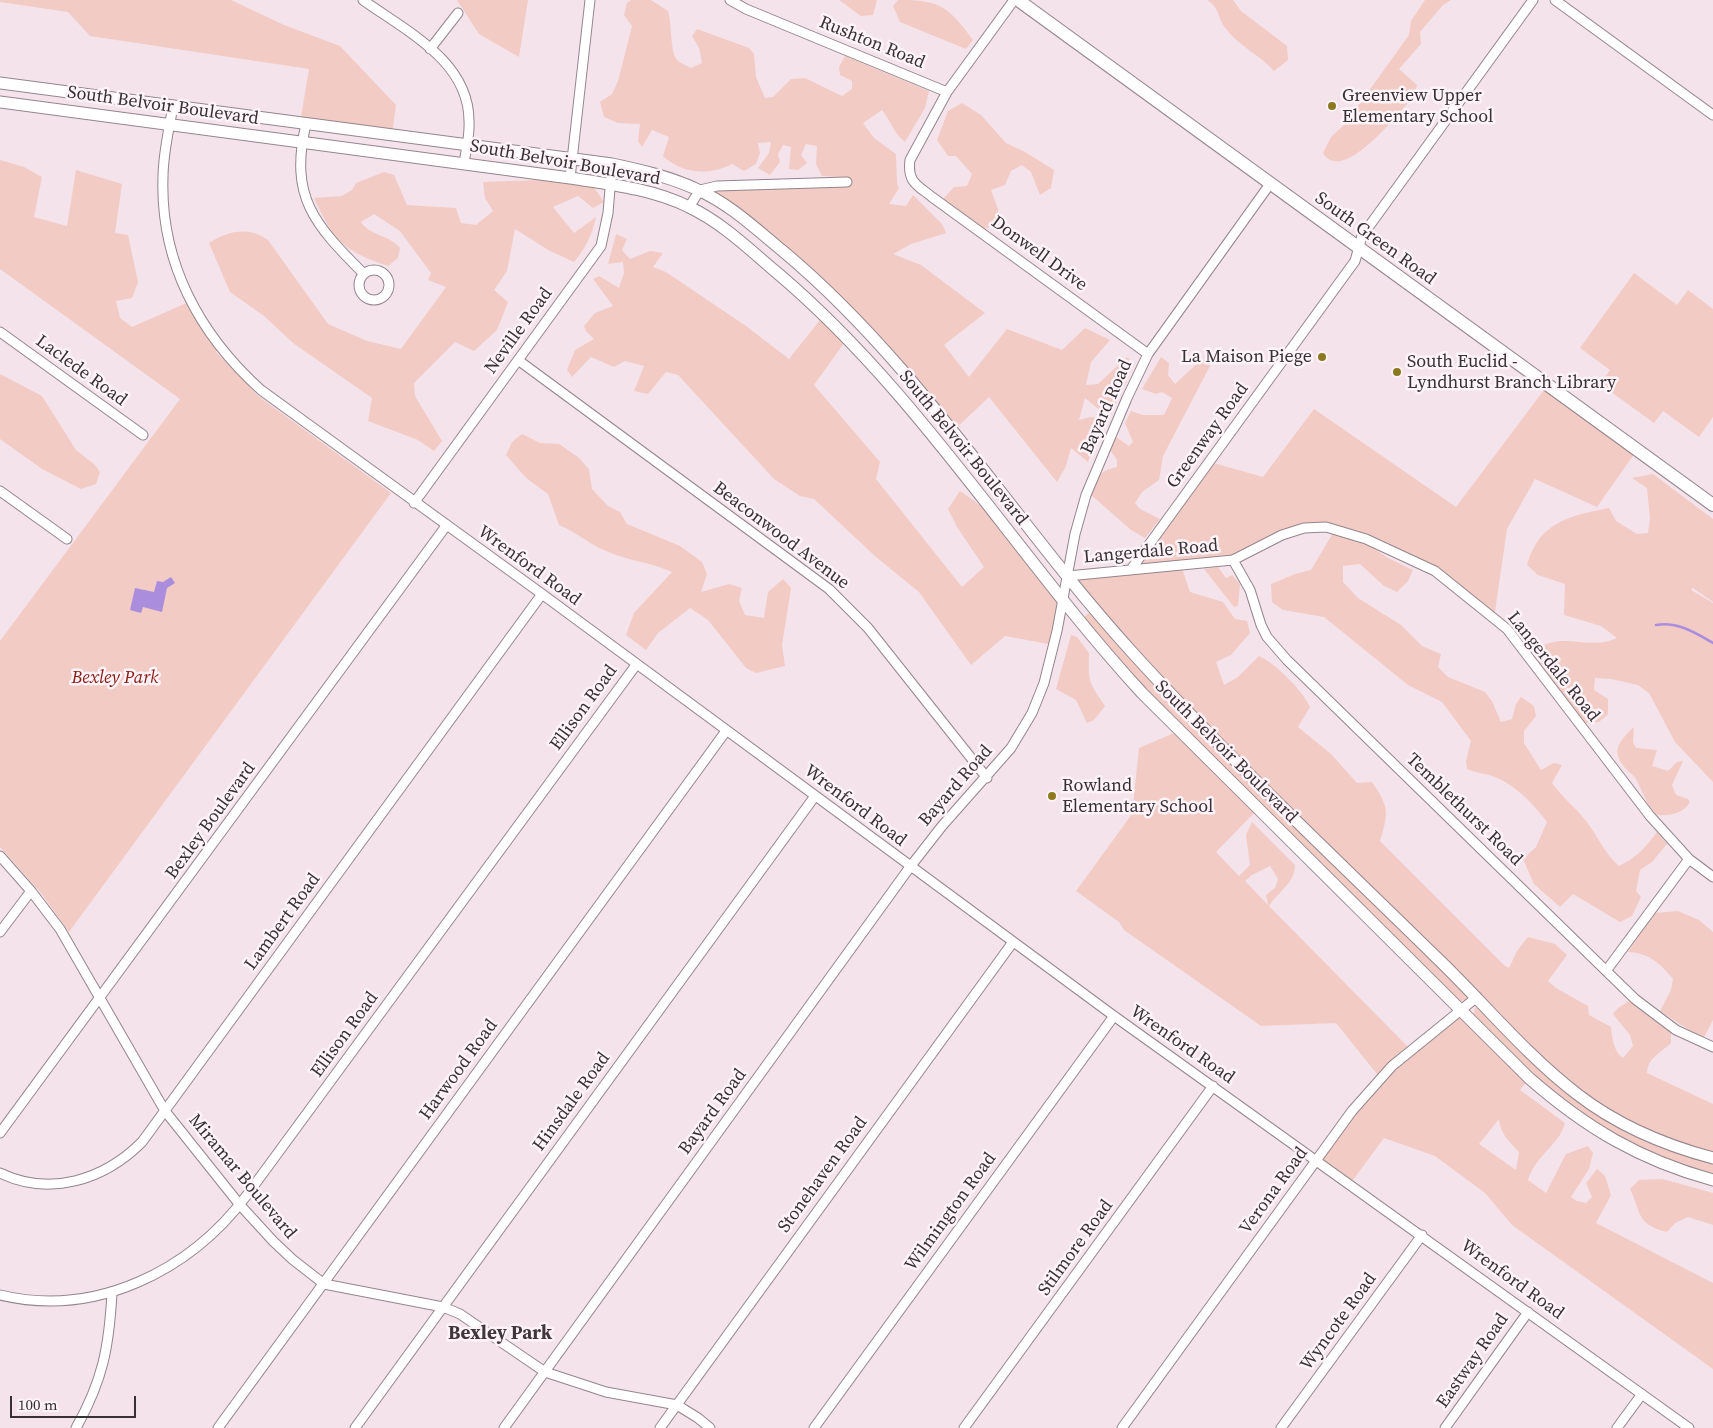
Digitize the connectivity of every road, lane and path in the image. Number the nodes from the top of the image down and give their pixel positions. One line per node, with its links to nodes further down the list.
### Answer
1 (363, 0): 8 (street)
2 (590, 0): 18 (street)
3 (730, 0): 10 (street, Rushton Road)
4 (1016, 0): 10 (street); 23 (main road, South Green Road)
5 (1533, 0): 27 (street, Greenway Road)
6 (1554, 0): 13 (street)
7 (458, 13): 8 (street)
8 (430, 49): 17 (street)
9 (0, 83): 12 (street, South Belvoir Boulevard)
10 (947, 92): 30 (street, Donwell Drive)
11 (0, 102): 15 (street, South Belvoir Boulevard)
12 (173, 106): 14 (street, South Belvoir Boulevard); 15 (street, Wrenford Road)
13 (1713, 115)
14 (306, 124): 16 (street); 17 (street, South Belvoir Boulevard)
15 (170, 125): 16 (street, South Belvoir Boulevard); 34 (street, Wrenford Road)
16 (302, 142): 19 (street, South Belvoir Boulevard); 28 (street)
17 (467, 144): 18 (street, South Belvoir Boulevard); 19 (street)
18 (572, 159): 20 (street, South Belvoir Boulevard); 21 (street)
19 (464, 163): 21 (street, South Belvoir Boulevard)
20 (612, 164): 24 (street, Neville Road); 25 (street, South Belvoir Boulevard)
21 (570, 178): 24 (street, South Belvoir Boulevard)
22 (847, 182): 25 (street)
23 (1270, 184): 27 (main road, South Green Road); 30 (street, Bayard Road)
24 (611, 185): 26 (street, South Belvoir Boulevard); 31 (street, Neville Road)
25 (700, 190): 26 (street); 40 (street, South Belvoir Boulevard)
26 (689, 207): 42 (street, South Belvoir Boulevard)
27 (1358, 248): 35 (main road, South Green Road); 39 (street, Greenway Road)
28 (364, 274)
29 (0, 332): 32 (street, Laclede Road)
30 (1148, 354): 40 (street, Bayard Road)
31 (518, 360): 34 (street, Neville Road); 45 (street, Beaconwood Avenue)
32 (143, 435)
33 (0, 491): 37 (street)
34 (414, 503): 36 (street, Wrenford Road)
35 (1713, 505)
36 (446, 526): 41 (street, Wrenford Road); 56 (street, Bexley Boulevard)
37 (67, 539)
38 (1233, 560): 39 (street, Langerdale Road); 48 (street, Langerdale Road); 54 (street, Temblethurst Road)
39 (1132, 568): 40 (street, Langerdale Road)
40 (1068, 576): 42 (street, Bayard Road); 55 (street, South Belvoir Boulevard)
41 (542, 594): 43 (street, Wrenford Road); 61 (street, Lambert Road)
42 (1063, 599): 45 (street, Bayard Road); 57 (street, South Belvoir Boulevard)
43 (636, 665): 44 (street, Wrenford Road); 67 (street, Ellison Road)
44 (726, 731): 46 (street, Wrenford Road); 69 (street, Harwood Road)
45 (987, 778): 49 (street, Bayard Road)
46 (815, 796): 49 (street, Wrenford Road); 72 (street, Hinsdale Road)
47 (0, 856): 51 (street, Miramar Boulevard)
48 (1689, 859): 50 (street, Langerdale Road); 54 (street)
49 (910, 867): 53 (street, Wrenford Road); 74 (street, Bayard Road)
50 (1713, 877)
51 (31, 891): 52 (street); 56 (street, Miramar Boulevard)
52 (0, 932)
53 (1013, 942): 58 (street, Wrenford Road); 76 (street, Stonehaven Road)
54 (1606, 971): 59 (street, Temblethurst Road)
55 (1477, 997): 57 (street, Verona Road); 63 (street, South Belvoir Boulevard)
56 (99, 1001): 61 (street, Miramar Boulevard); 62 (street, Bexley Boulevard)
57 (1459, 1010): 64 (street, Verona Road); 66 (street, South Belvoir Boulevard)
58 (1114, 1016): 60 (street, Wrenford Road); 83 (street, Wilmington Road)
59 (1713, 1047)
60 (1213, 1086): 64 (street, Wrenford Road); 84 (street, Stilmore Road)
61 (165, 1111): 65 (street, Lambert Road); 67 (street, Miramar Boulevard)
62 (0, 1133)
63 (1713, 1158)
64 (1316, 1160): 68 (street, Wrenford Road); 85 (street, Verona Road)
65 (0, 1173)
66 (1713, 1180)
67 (240, 1205): 69 (street, Miramar Boulevard); 70 (street, Ellison Road)
68 (1422, 1235): 73 (street, Wrenford Road); 86 (street, Wyncote Road)
69 (324, 1284): 72 (street, Miramar Boulevard); 78 (street, Harwood Road)
70 (112, 1293): 71 (street, Ellison Road); 77 (street)
71 (0, 1295)
72 (443, 1307): 74 (street, Miramar Boulevard); 79 (street, Hinsdale Road)
73 (1528, 1312): 75 (street, Wrenford Road); 87 (street, Eastway Road)
74 (545, 1372): 76 (street, Miramar Boulevard); 80 (street, Bayard Road)
75 (1642, 1394): 88 (street); 89 (street, Wrenford Road)
76 (677, 1405): 81 (street, Stonehaven Road); 82 (street, Miramar Boulevard)
77 (76, 1428)
78 (218, 1428)
79 (355, 1428)
80 (504, 1428)
81 (660, 1428)
82 (710, 1428)
83 (814, 1428)
84 (964, 1428)
85 (1122, 1428)
86 (1281, 1428)
87 (1445, 1428)
88 (1617, 1428)
89 (1689, 1428)

